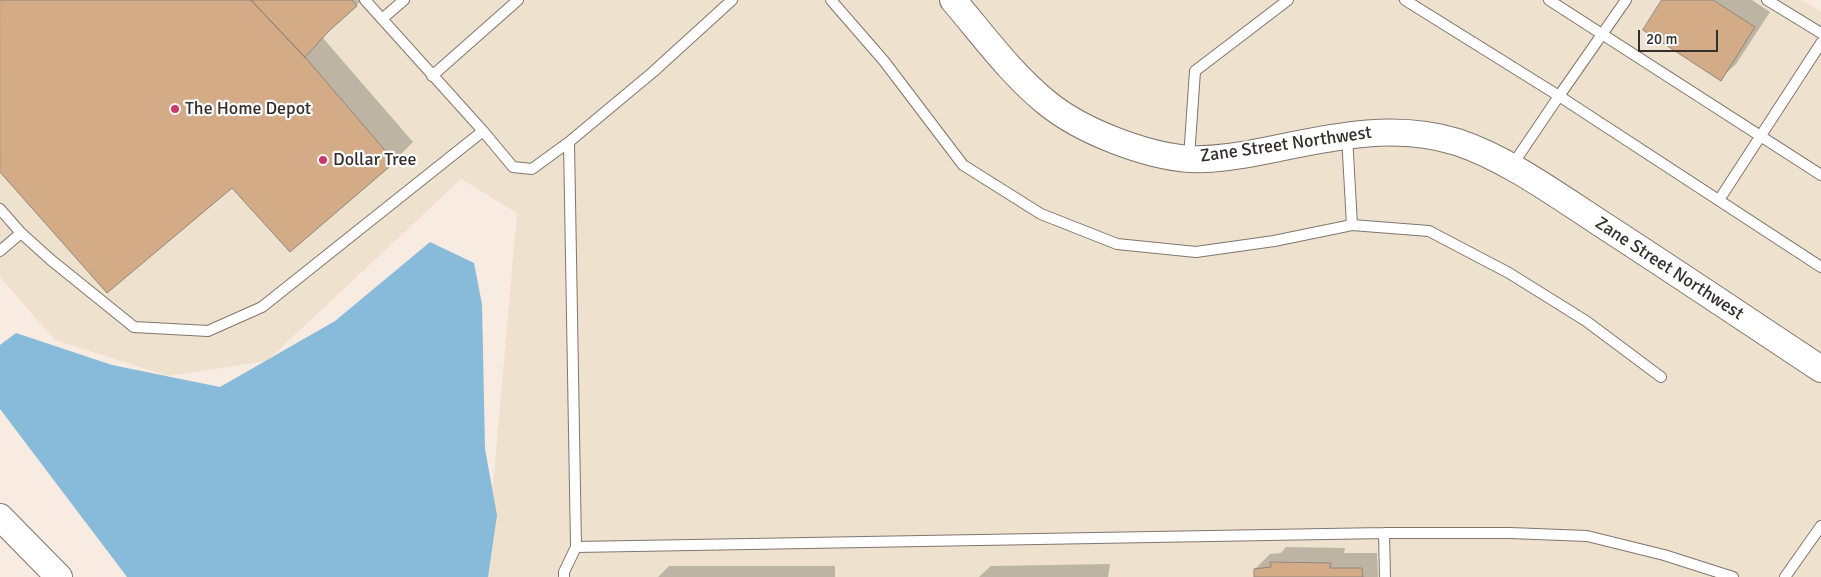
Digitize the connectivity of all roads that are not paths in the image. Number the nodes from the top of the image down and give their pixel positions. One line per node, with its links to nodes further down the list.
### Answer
1 (365, 0): 12 (lane)
2 (404, 0): 12 (lane)
3 (518, 0): 16 (lane)
4 (732, 0): 21 (lane)
5 (831, 0): 27 (lane)
6 (953, 0): 22 (street, Zane Street Northwest)
7 (1288, 0): 22 (lane)
8 (1405, 0): 17 (lane)
9 (1549, 0): 14 (lane)
10 (1626, 0): 14 (lane)
11 (1767, 0): 13 (lane)
12 (382, 19): 16 (lane)
13 (1821, 33)
14 (1602, 34): 17 (lane); 20 (lane)
15 (1821, 43): 20 (lane)
16 (432, 76): 18 (lane)
17 (1559, 96): 23 (lane); 25 (lane)
18 (483, 131): 21 (lane); 28 (lane)
19 (1347, 135): 22 (street, Zane Street Northwest); 23 (street, Zane Street Northwest); 27 (lane)
20 (1761, 135): 24 (lane); 25 (lane)
21 (569, 142): 36 (lane)
22 (1189, 159)
23 (1511, 168): 31 (street, Zane Street Northwest)
24 (1821, 175)
25 (1719, 200): 30 (lane)
26 (0, 209): 28 (lane)
27 (1352, 225): 32 (lane)
28 (21, 233): 29 (lane)
29 (0, 251)
30 (1821, 267)
31 (1821, 368)
32 (1661, 377)
33 (0, 517): 37 (street)
34 (1821, 526): 41 (lane)
35 (1384, 533): 36 (lane); 39 (lane); 40 (lane)
36 (576, 547): 38 (lane)
37 (59, 577)
38 (564, 577)
39 (1385, 577)
40 (1733, 577)
41 (1785, 577)

